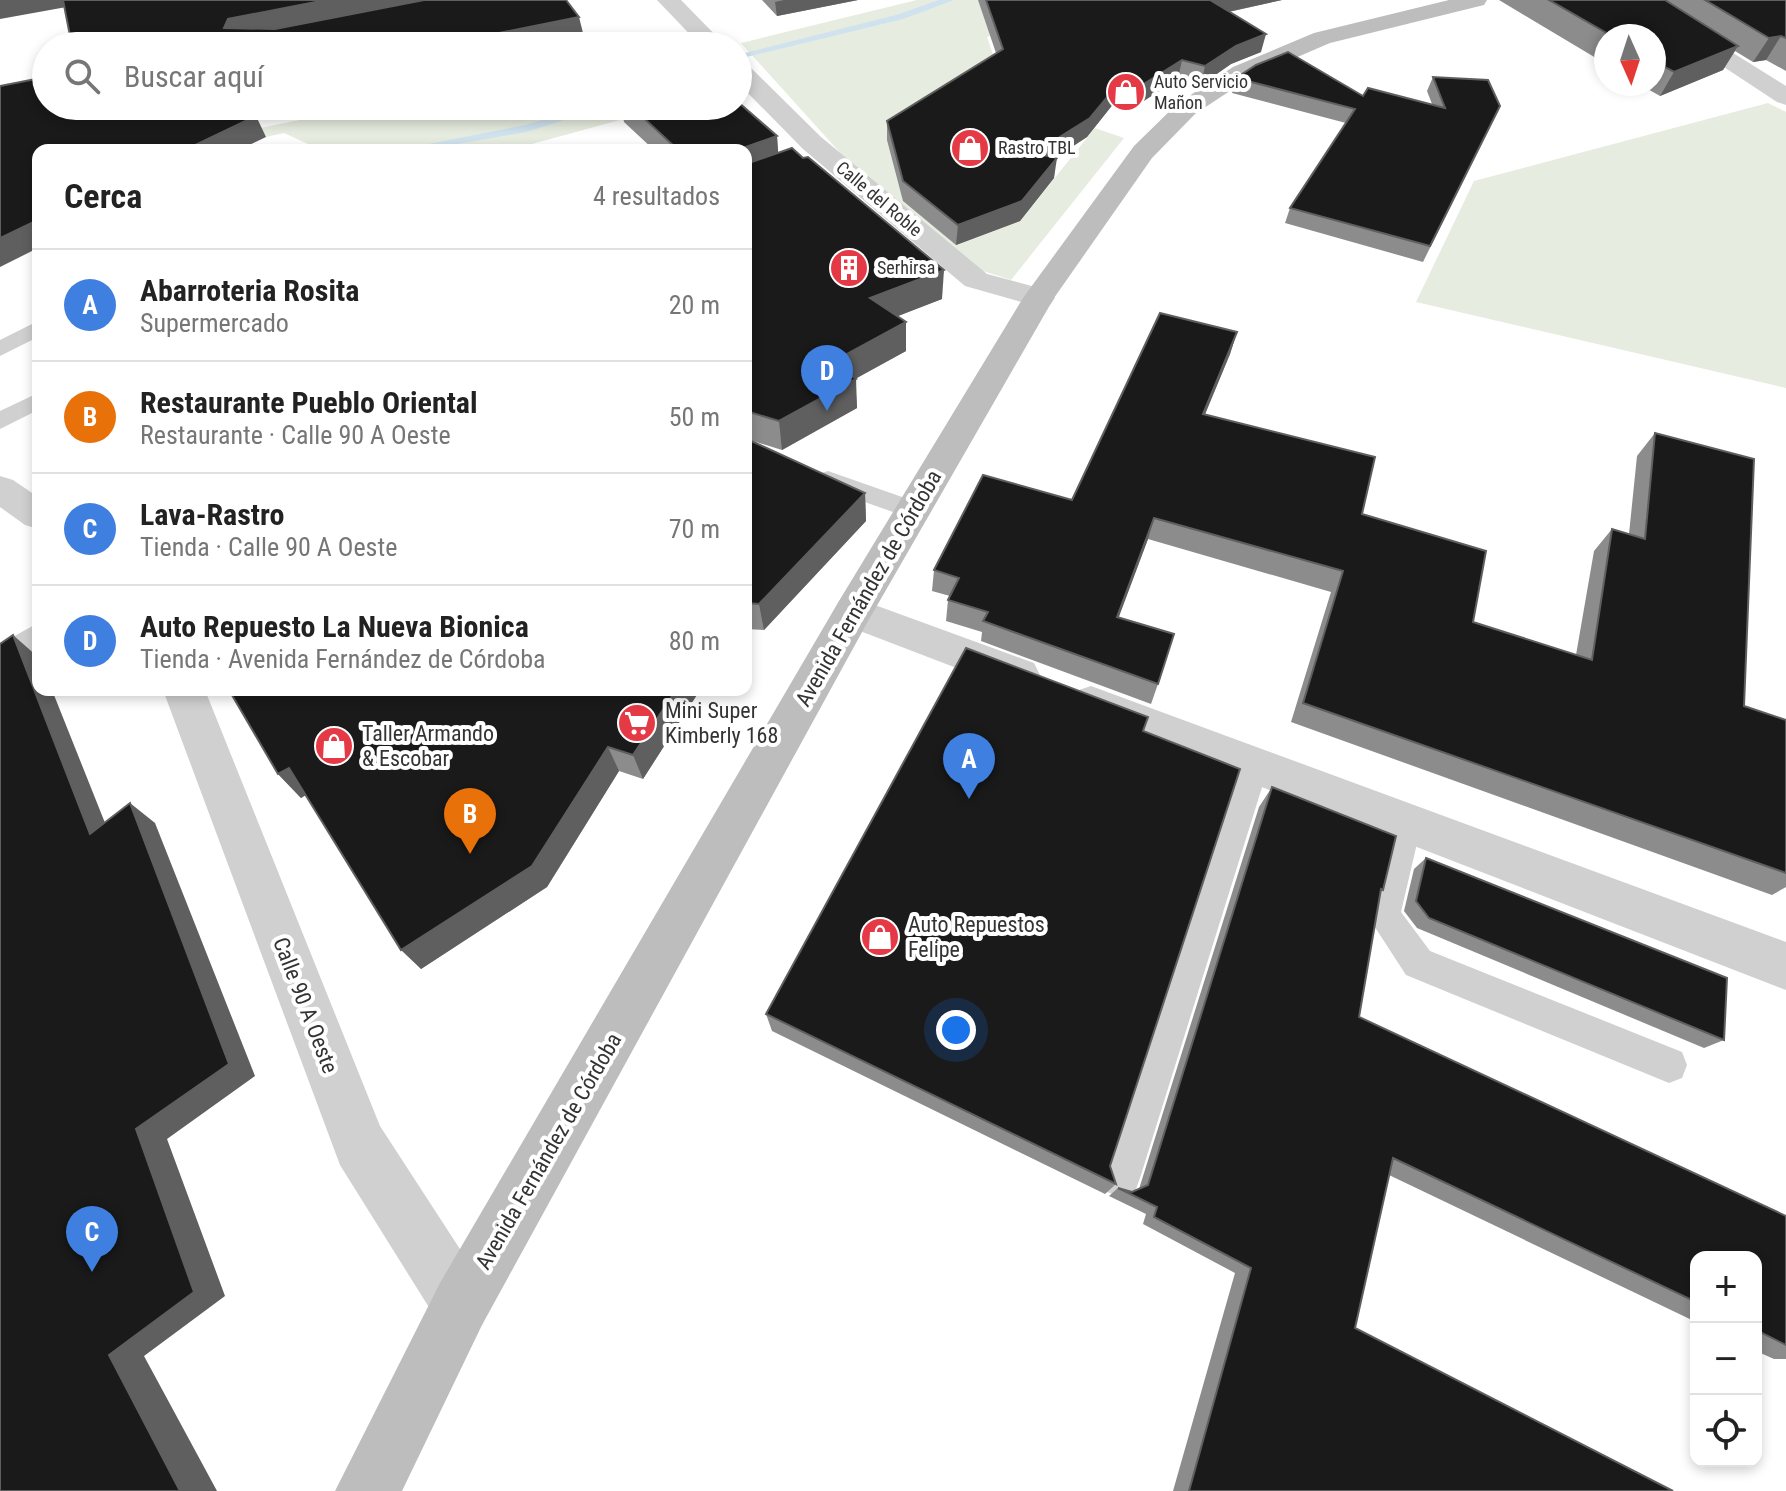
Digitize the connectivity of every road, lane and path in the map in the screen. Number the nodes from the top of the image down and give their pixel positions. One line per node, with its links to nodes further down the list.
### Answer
1 (668, 0): 4 (street)
2 (1476, 0): 7 (main road, Avenida Fernández de Córdoba)
3 (1633, 0): 6 (street)
4 (700, 32)
5 (752, 85): 7 (street, Calle del Roble)
6 (1786, 97)
7 (1039, 298): 14 (main road, Avenida Fernández de Córdoba)
8 (32, 331): 9 (lane)
9 (0, 349)
10 (32, 403): 11 (lane)
11 (0, 421)
12 (812, 475): 14 (lane)
13 (0, 489): 15 (street)
14 (913, 510): 16 (main road, Avenida Fernández de Córdoba)
15 (32, 512)
16 (853, 612): 20 (street); 25 (main road, Avenida Fernández de Córdoba)
17 (32, 638): 18 (lane)
18 (0, 658)
19 (186, 696): 25 (street, Calle 90 A Oeste)
20 (1254, 765): 21 (street); 24 (lane)
21 (1406, 822): 22 (street); 23 (lane)
22 (1786, 966)
23 (1669, 1065)
24 (1121, 1178)
25 (461, 1304): 26 (main road, Avenida Fernández de Córdoba)
26 (368, 1491)

